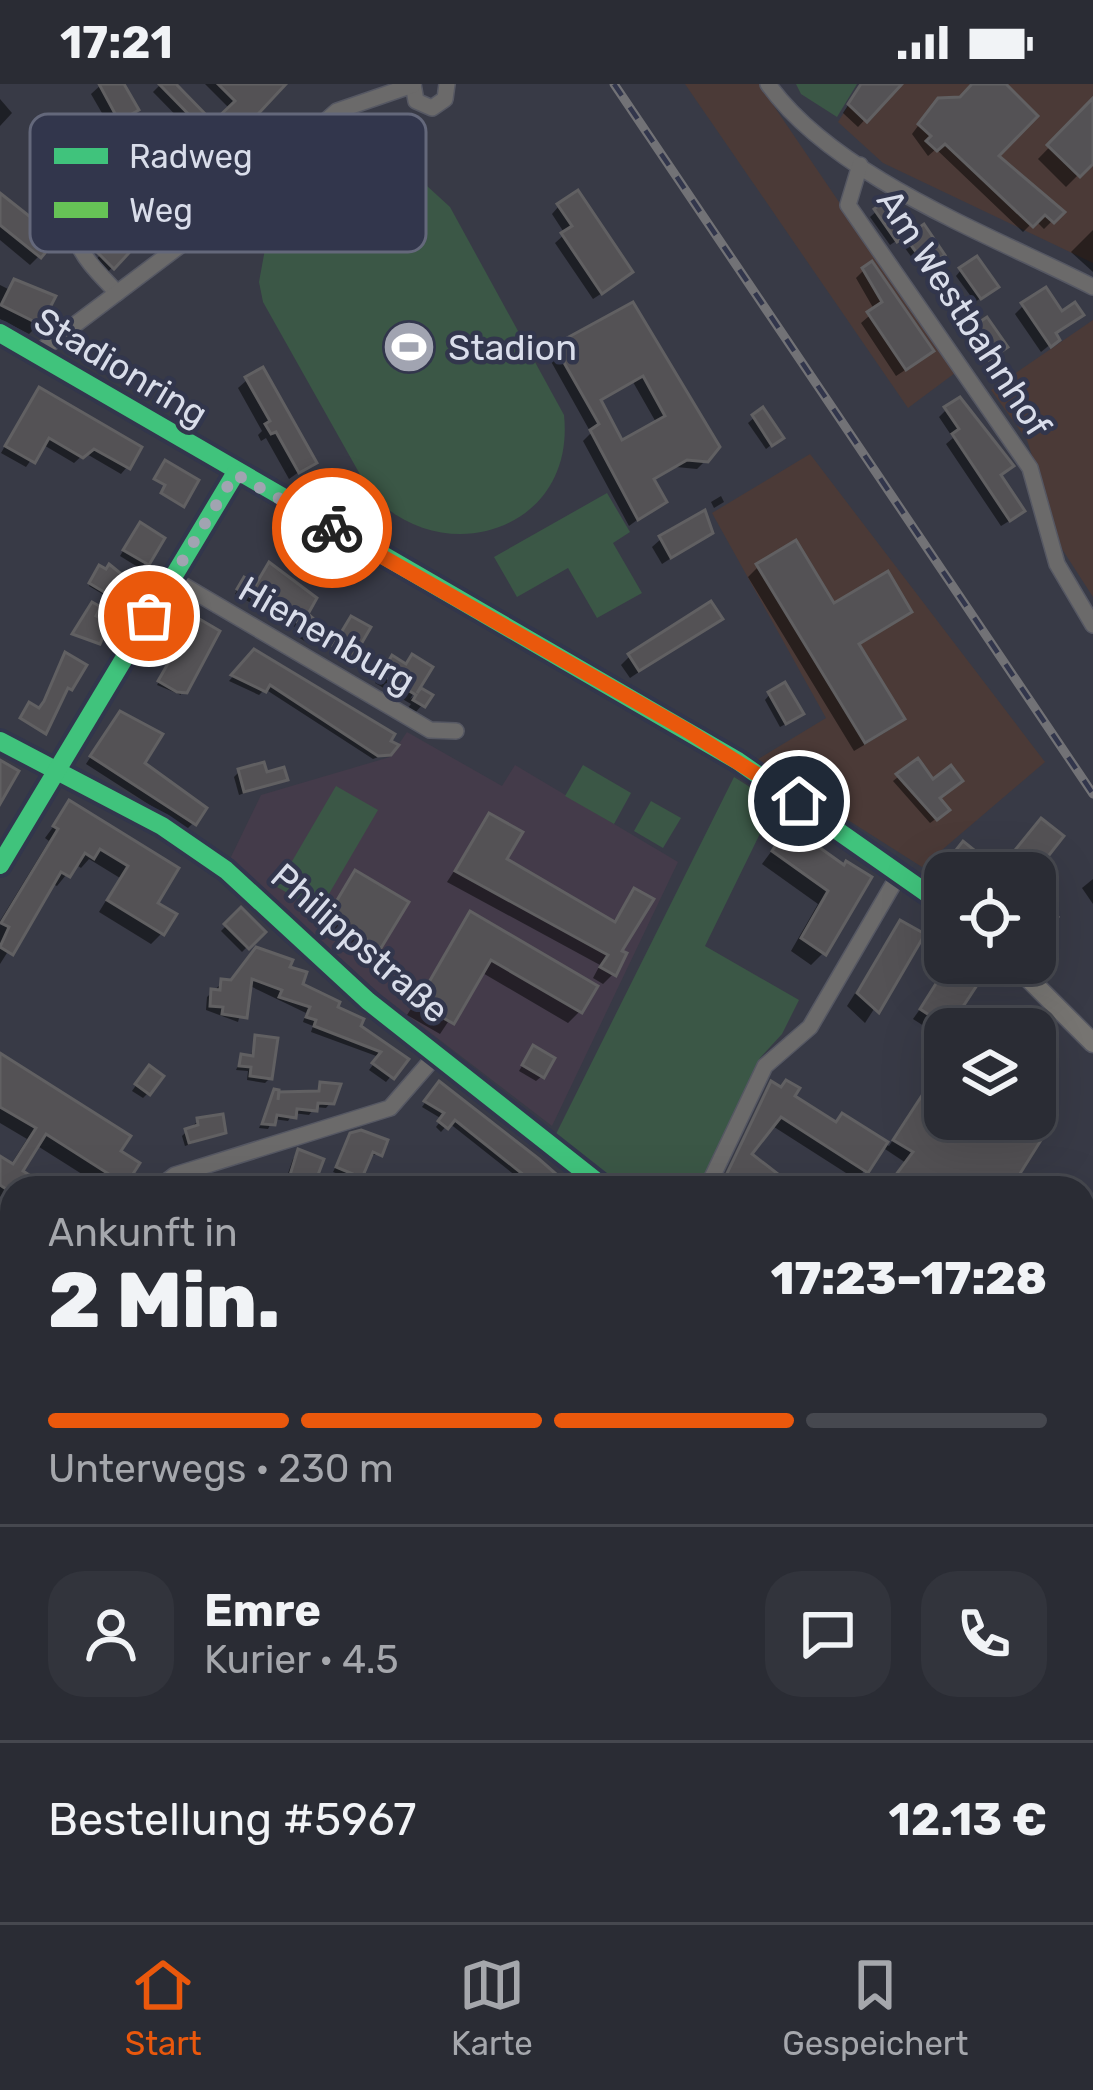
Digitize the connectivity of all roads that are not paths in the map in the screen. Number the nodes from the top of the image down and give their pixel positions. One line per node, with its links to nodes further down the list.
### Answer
1 (413, 84): 2 (street); 4 (street)
2 (447, 84)
3 (768, 84): 5 (street)
4 (333, 114)
5 (860, 165): 8 (street); 14 (street, Am Westbahnhof)
6 (80, 252): 9 (street)
7 (171, 252): 9 (street)
8 (1093, 287)
9 (117, 293): 11 (street)
10 (0, 333): 11 (main road, Stadionring)
11 (36, 354): 12 (main road, Stadionring)
12 (235, 474): 13 (street); 19 (main road, Stadionring)
13 (172, 578): 15 (street, Hienenburg); 17 (street)
14 (1093, 625)
15 (456, 731)
16 (0, 741): 17 (street, Philippstraße)
17 (58, 766): 18 (street); 23 (street, Philippstraße)
18 (0, 865)
19 (901, 871): 20 (main road, Stadionring); 26 (street)
20 (924, 889)
21 (1034, 984): 22 (main road)
22 (1093, 1043)
23 (437, 1054): 24 (street); 25 (street, Philippstraße)
24 (173, 1176)
25 (590, 1176)
26 (713, 1176)

